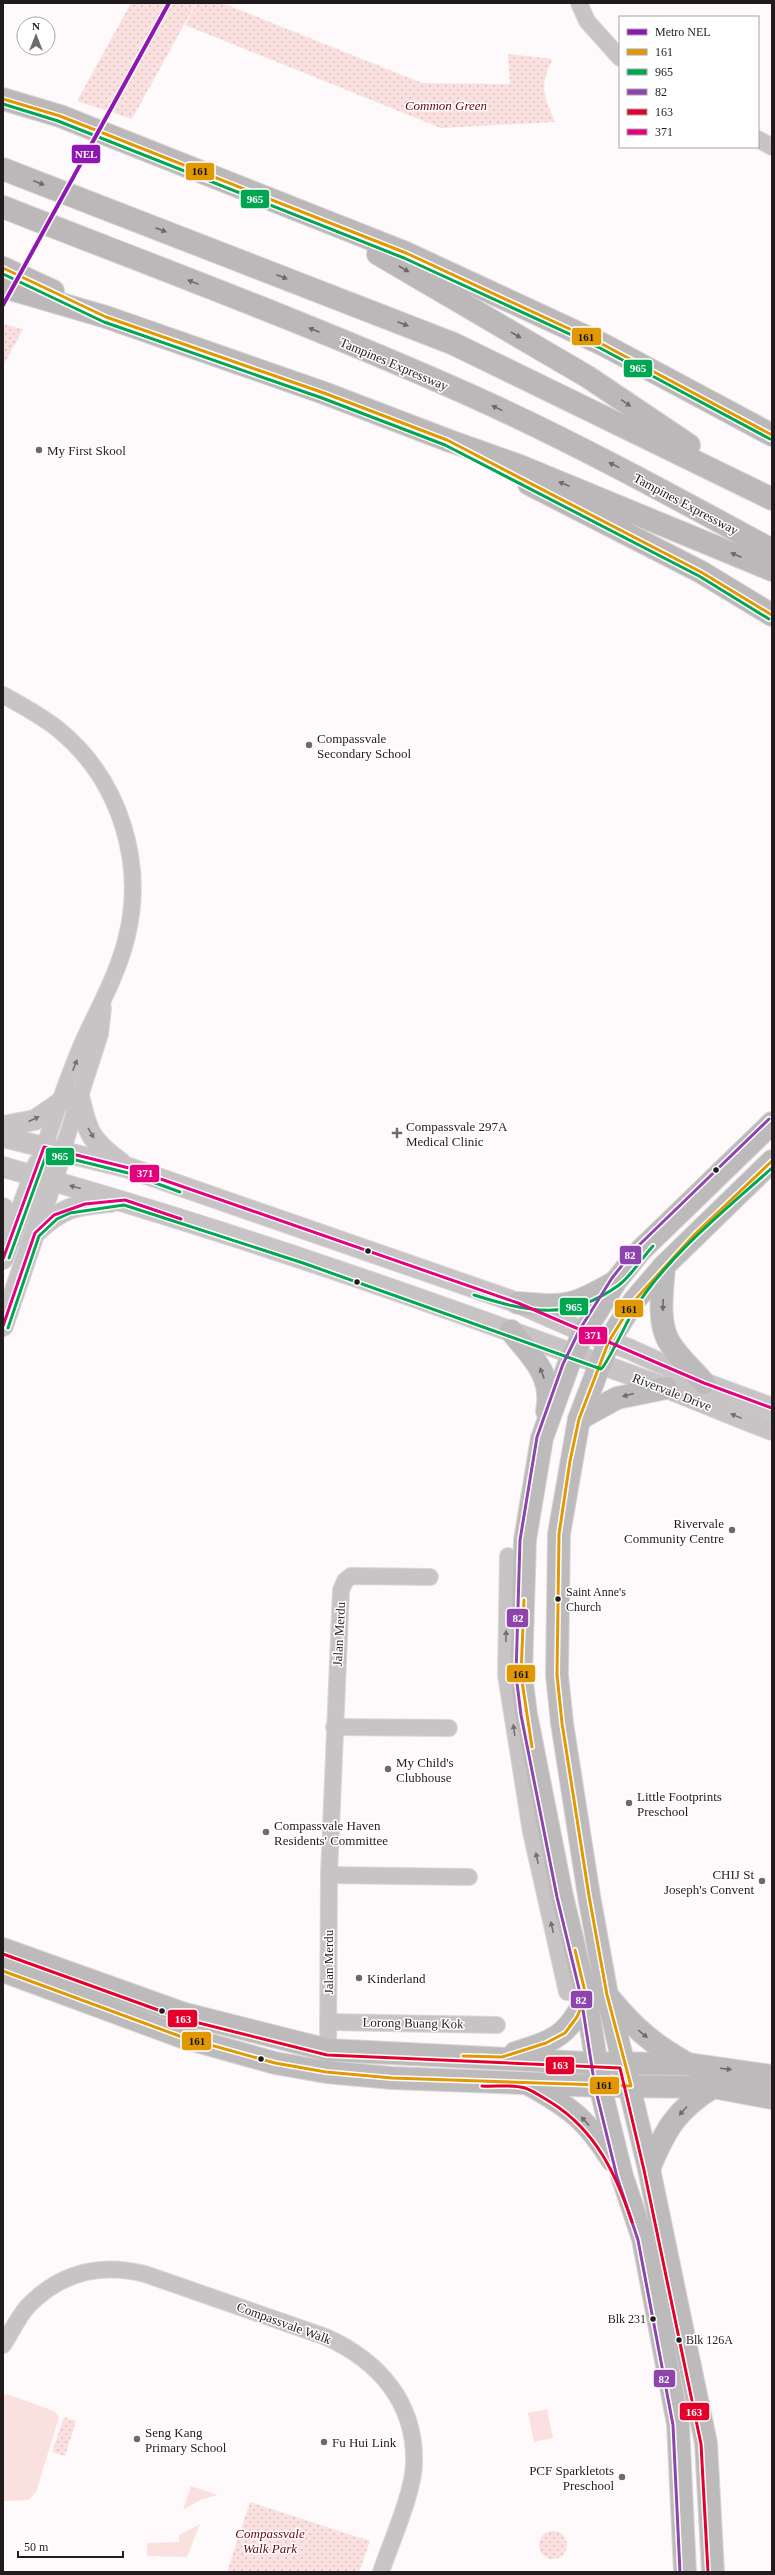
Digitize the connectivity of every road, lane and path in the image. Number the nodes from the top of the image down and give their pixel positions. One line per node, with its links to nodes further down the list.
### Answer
1 (579, 3): 2 (street)
2 (619, 57)
3 (3, 99): 7 (highway)
4 (759, 139): 5 (street)
5 (772, 147)
6 (3, 169): 15 (highway, one-way to 15)
7 (270, 199): 12 (highway); 14 (highway, one-way to 14)
8 (3, 207): 16 (highway, Tampines Expressway, one-way to 8)
9 (3, 268): 11 (highway)
10 (3, 287): 11 (highway)
11 (106, 317): 13 (highway)
12 (772, 435)
13 (447, 440): 17 (highway, one-way to 13); 18 (highway)
14 (772, 494)
15 (772, 499)
16 (772, 550)
17 (772, 570)
18 (772, 615)
19 (3, 695): 20 (street)
20 (70, 1099): 22 (street, one-way to 20); 24 (street); 27 (street, one-way to 27)
21 (772, 1123): 35 (main road)
22 (3, 1126)
23 (3, 1137): 24 (street)
24 (53, 1149): 27 (street); 28 (street)
25 (772, 1161): 34 (main road)
26 (3, 1167): 28 (street, Rivervale Drive)
27 (129, 1168): 36 (street, Rivervale Drive)
28 (43, 1178): 29 (street, Rivervale Drive, one-way to 28); 31 (street); 32 (street)
29 (125, 1200): 31 (street); 38 (street, Rivervale Drive)
30 (3, 1208): 32 (street)
31 (35, 1233): 37 (street)
32 (11, 1240): 33 (street)
33 (3, 1259)
34 (664, 1266): 40 (main road); 43 (main road, one-way to 43)
35 (616, 1281): 36 (main road); 39 (main road)
36 (518, 1303): 39 (street, Rivervale Drive)
37 (3, 1326)
38 (511, 1331): 41 (street, Rivervale Drive); 48 (main road, one-way to 38)
39 (584, 1332): 40 (street, Rivervale Drive); 41 (main road)
40 (609, 1341): 42 (main road); 43 (street, Rivervale Drive)
41 (573, 1355): 42 (street, Rivervale Drive); 48 (main road)
42 (600, 1364): 44 (street, Rivervale Drive); 46 (main road)
43 (704, 1383): 45 (street, Rivervale Drive)
44 (666, 1388): 46 (main road, one-way to 46); 47 (street, Rivervale Drive, one-way to 44)
45 (772, 1408)
46 (579, 1419): 59 (main road)
47 (772, 1430)
48 (542, 1438): 50 (main road)
49 (508, 1556): 50 (street)
50 (516, 1574): 58 (main road, one-way to 50)
51 (430, 1578): 52 (street, Jalan Merdu)
52 (334, 1726): 53 (street); 54 (street, Jalan Merdu)
53 (449, 1728)
54 (329, 1875): 55 (street); 60 (street, Jalan Merdu)
55 (469, 1877)
56 (3, 1949): 62 (main road)
57 (3, 1971): 68 (main road)
58 (577, 1994): 63 (main road); 64 (main road)
59 (607, 1995): 65 (main road); 66 (main road, one-way to 66)
60 (328, 2022): 61 (street, Lorong Buang Kok); 62 (street, Jalan Merdu)
61 (497, 2025)
62 (328, 2050): 63 (main road)
63 (502, 2057): 64 (main road)
64 (596, 2063): 65 (main road); 69 (main road)
65 (624, 2063): 66 (main road); 70 (main road)
66 (687, 2064): 67 (main road, one-way to 67)
67 (772, 2076)
68 (525, 2083): 69 (main road); 74 (main road, one-way to 68)
69 (600, 2086): 70 (main road); 74 (main road)
70 (631, 2086): 71 (main road); 73 (main road)
71 (713, 2087): 72 (main road); 73 (main road, one-way to 73)
72 (772, 2098)
73 (649, 2169): 76 (main road)
74 (622, 2176): 78 (main road)
75 (3, 2345): 77 (street, Compassvale Walk)
76 (713, 2571)
77 (381, 2572)
78 (685, 2572)

